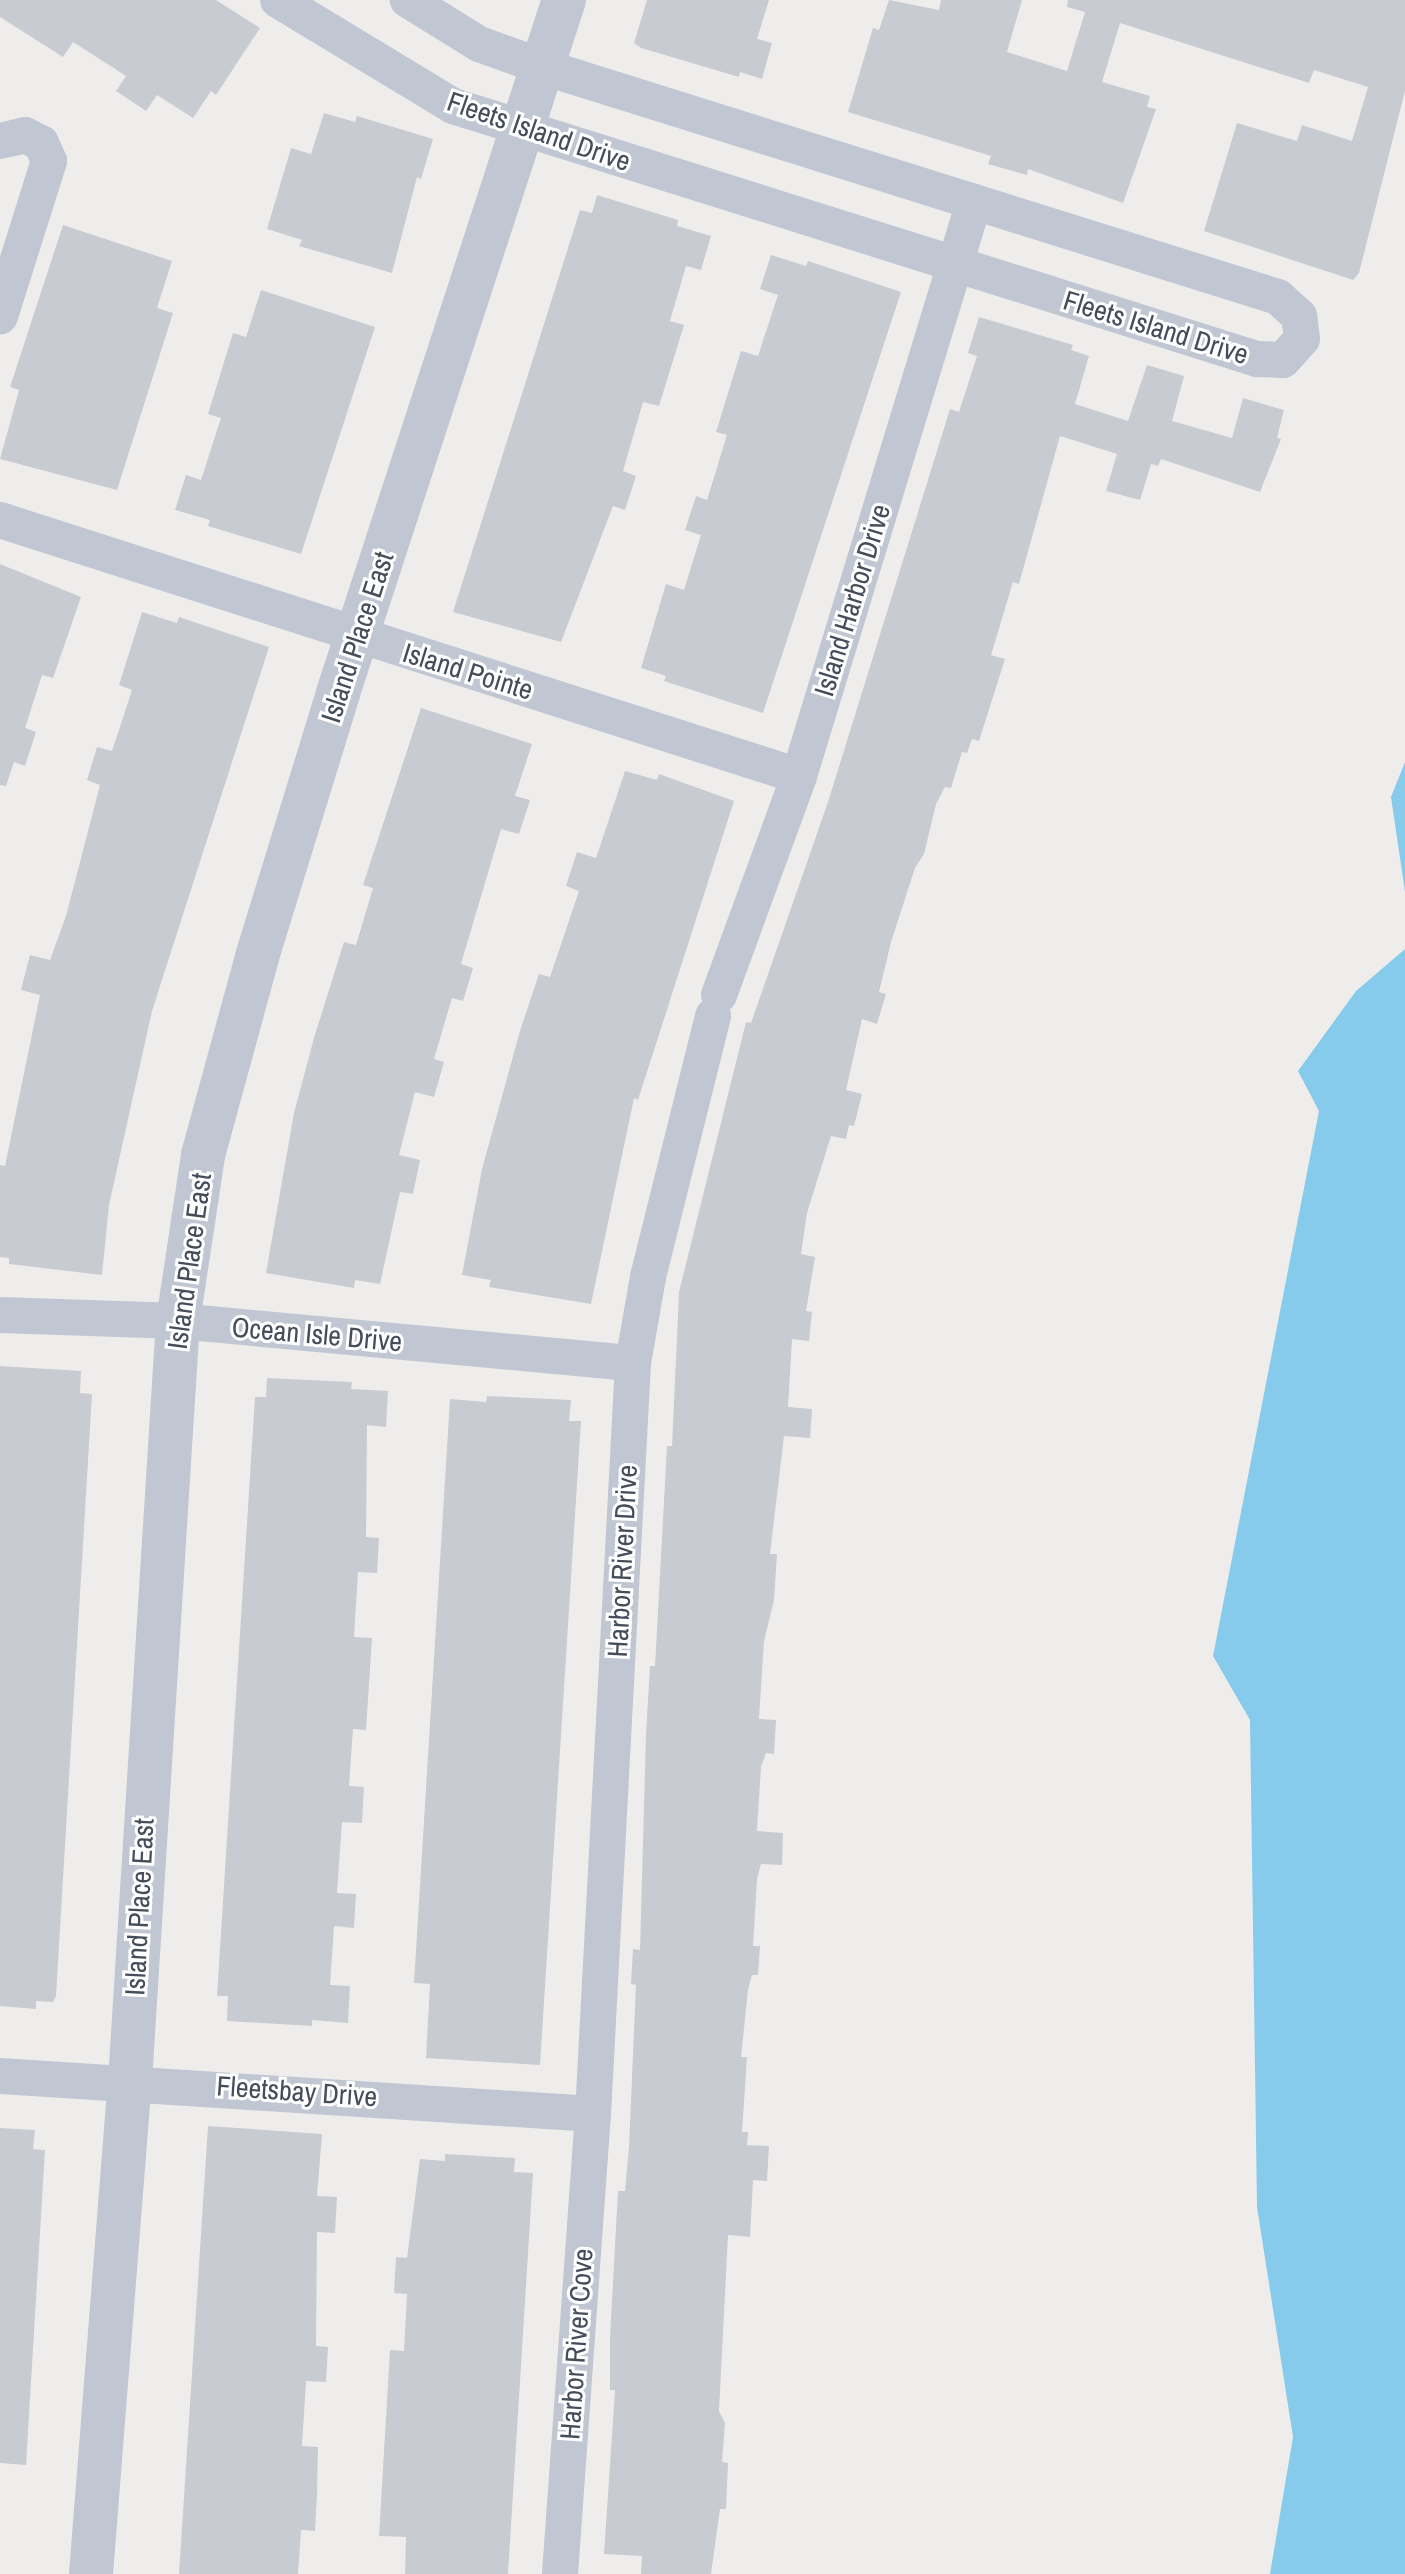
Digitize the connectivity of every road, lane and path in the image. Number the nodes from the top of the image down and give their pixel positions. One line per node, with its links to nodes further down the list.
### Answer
1 (278, 0): 5 (street, Fleets Island Drive)
2 (408, 0): 4 (street, Fleets Island Drive)
3 (564, 0): 4 (street, Island Place East)
4 (543, 67): 5 (street, Island Place East); 7 (street, Fleets Island Drive)
5 (523, 129): 8 (street, Fleets Island Drive); 11 (street, Island Place East)
6 (0, 141): 9 (street)
7 (974, 202): 8 (street, Island Harbor Drive); 8 (street, Fleets Island Drive)
8 (953, 264): 12 (street, Island Harbor Drive)
9 (0, 316)
10 (0, 520): 11 (street, Island Pointe)
11 (357, 637): 12 (street, Island Pointe); 15 (street, Island Place East)
12 (799, 776): 13 (street, Island Harbor Drive)
13 (716, 1005): 16 (street, Harbor River Drive)
14 (0, 1315): 15 (street, Ocean Isle Drive)
15 (178, 1321): 16 (street, Ocean Isle Drive); 18 (street, Island Place East)
16 (633, 1363): 19 (street, Harbor River Drive)
17 (0, 2076): 18 (street, Fleetsbay Drive)
18 (130, 2081): 19 (street, Fleetsbay Drive); 20 (street, Island Place East)
19 (593, 2114): 21 (street, Harbor River Cove)
20 (91, 2574)
21 (560, 2574)

